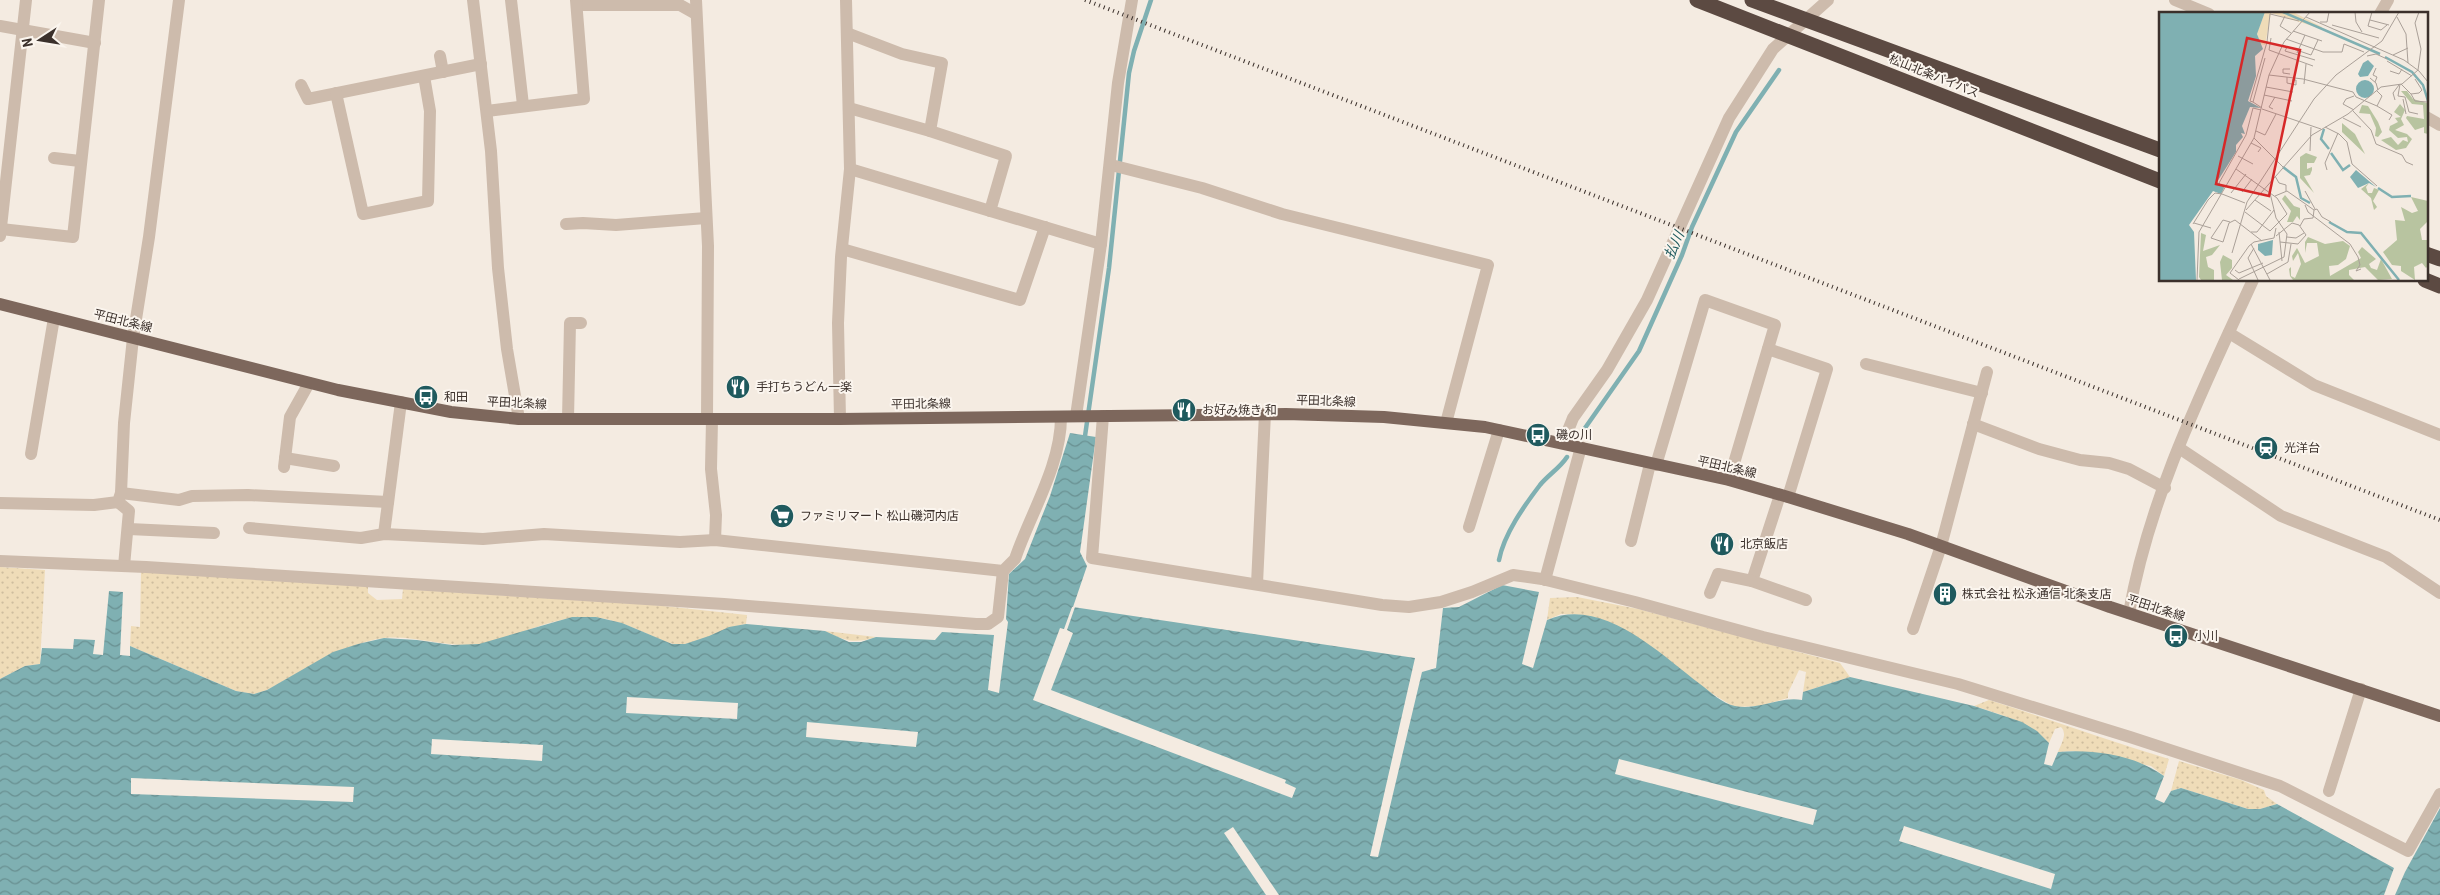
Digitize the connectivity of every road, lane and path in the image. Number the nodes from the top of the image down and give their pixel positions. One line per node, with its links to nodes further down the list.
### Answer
1 (26, 0): 20 (street)
2 (99, 0): 23 (street)
3 (179, 0): 58 (street)
4 (473, 0): 25 (street)
5 (511, 0): 30 (street)
6 (696, 0): 17 (street)
7 (846, 0): 21 (street)
8 (1132, 0): 39 (street)
9 (1697, 0): 22 (highway, 松山北条バイパス)
10 (1752, 0): 18 (highway, 松山北条バイパス)
11 (1828, 0): 18 (street)
12 (2175, 0): 15 (street)
13 (2388, 0): 16 (street)
14 (577, 2): 17 (street); 30 (street)
15 (2204, 12)
16 (2381, 12)
17 (696, 14): 43 (street)
18 (1806, 22): 22 (street); 36 (highway, 松山北条バイパス)
19 (0, 26): 20 (street)
20 (23, 30): 23 (street); 46 (street)
21 (847, 33): 31 (street); 35 (street)
22 (1789, 35): 41 (highway, 松山北条バイパス); 77 (street)
23 (95, 43): 38 (street)
24 (440, 56): 26 (street)
25 (481, 64): 26 (street); 32 (street)
26 (443, 72): 27 (street)
27 (424, 76): 29 (street); 29 (street)
28 (301, 85): 29 (street)
29 (336, 93)
30 (523, 105): 32 (street)
31 (849, 108): 35 (street); 40 (street)
32 (487, 111): 69 (street)
33 (2428, 118): 34 (street)
34 (2440, 125)
35 (930, 131): 42 (street)
36 (2159, 150)
37 (54, 158): 38 (street)
38 (80, 161): 46 (street)
39 (1116, 166): 47 (street); 73 (street)
40 (850, 169): 42 (street); 48 (street)
41 (2159, 181)
42 (990, 211): 45 (street)
43 (706, 218): 44 (street); 71 (street)
44 (566, 224)
45 (1045, 227): 47 (street); 48 (street)
46 (0, 232)
47 (1101, 244): 67 (street)
48 (842, 250): 72 (street)
49 (2428, 255): 50 (highway)
50 (2440, 259)
51 (2253, 281): 57 (street)
52 (2428, 281): 53 (highway)
53 (2440, 286)
54 (0, 304): 55 (main road, 平田北条線)
55 (54, 318): 58 (main road, 平田北条線); 80 (street)
56 (581, 323): 70 (street)
57 (2229, 333): 76 (street); 79 (street)
58 (134, 338): 62 (main road, 平田北条線); 86 (street)
59 (1768, 348): 81 (street); 83 (street); 85 (street)
60 (1866, 364): 63 (street)
61 (1988, 372): 63 (street)
62 (309, 383): 64 (main road, 平田北条線); 82 (street)
63 (1982, 393): 74 (street)
64 (401, 402): 69 (main road, 平田北条線); 87 (street)
65 (1266, 414): 68 (main road, 平田北条線); 73 (main road, 平田北条線); 102 (street)
66 (1061, 416): 67 (main road, 平田北条線); 72 (main road, 平田北条線); 99 (street)
67 (1078, 416): 68 (main road, 平田北条線)
68 (1098, 416): 102 (street)
69 (519, 418): 70 (main road, 平田北条線)
70 (568, 418): 71 (main road, 平田北条線)
71 (709, 419): 72 (main road, 平田北条線); 94 (street)
72 (840, 419)
73 (1446, 423): 75 (main road, 平田北条線)
74 (1974, 424): 84 (street); 96 (street)
75 (1498, 430): 77 (main road, 平田北条線); 89 (street)
76 (2440, 435)
77 (1563, 442): 78 (main road, 平田北条線)
78 (1581, 447): 81 (main road, 平田北条線); 100 (street)
79 (2179, 448): 84 (street); 104 (street)
80 (31, 454)
81 (1653, 464): 83 (main road, 平田北条線); 95 (street)
82 (334, 466)
83 (1729, 480): 85 (main road, 平田北条線)
84 (2164, 488): 106 (street)
85 (1784, 496): 96 (main road, 平田北条線); 101 (street)
86 (120, 497): 87 (street); 88 (street); 91 (street)
87 (388, 502): 93 (street)
88 (0, 503)
89 (1469, 527)
90 (249, 528): 93 (street)
91 (129, 529): 92 (street); 98 (street)
92 (214, 533)
93 (384, 534): 94 (street)
94 (715, 540): 99 (street)
95 (1631, 540)
96 (1941, 546): 106 (main road, 平田北条線); 107 (street)
97 (0, 561): 98 (street)
98 (124, 566): 99 (street)
99 (1003, 571)
100 (1545, 580): 102 (street); 111 (street)
101 (1752, 581): 103 (street); 105 (street)
102 (1257, 584)
103 (1710, 593)
104 (2440, 593)
105 (1806, 600)
106 (2128, 613): 108 (main road, 平田北条線)
107 (1912, 629)
108 (2360, 689): 109 (main road, 平田北条線); 110 (street)
109 (2440, 716)
110 (2329, 791)
111 (2440, 794)

